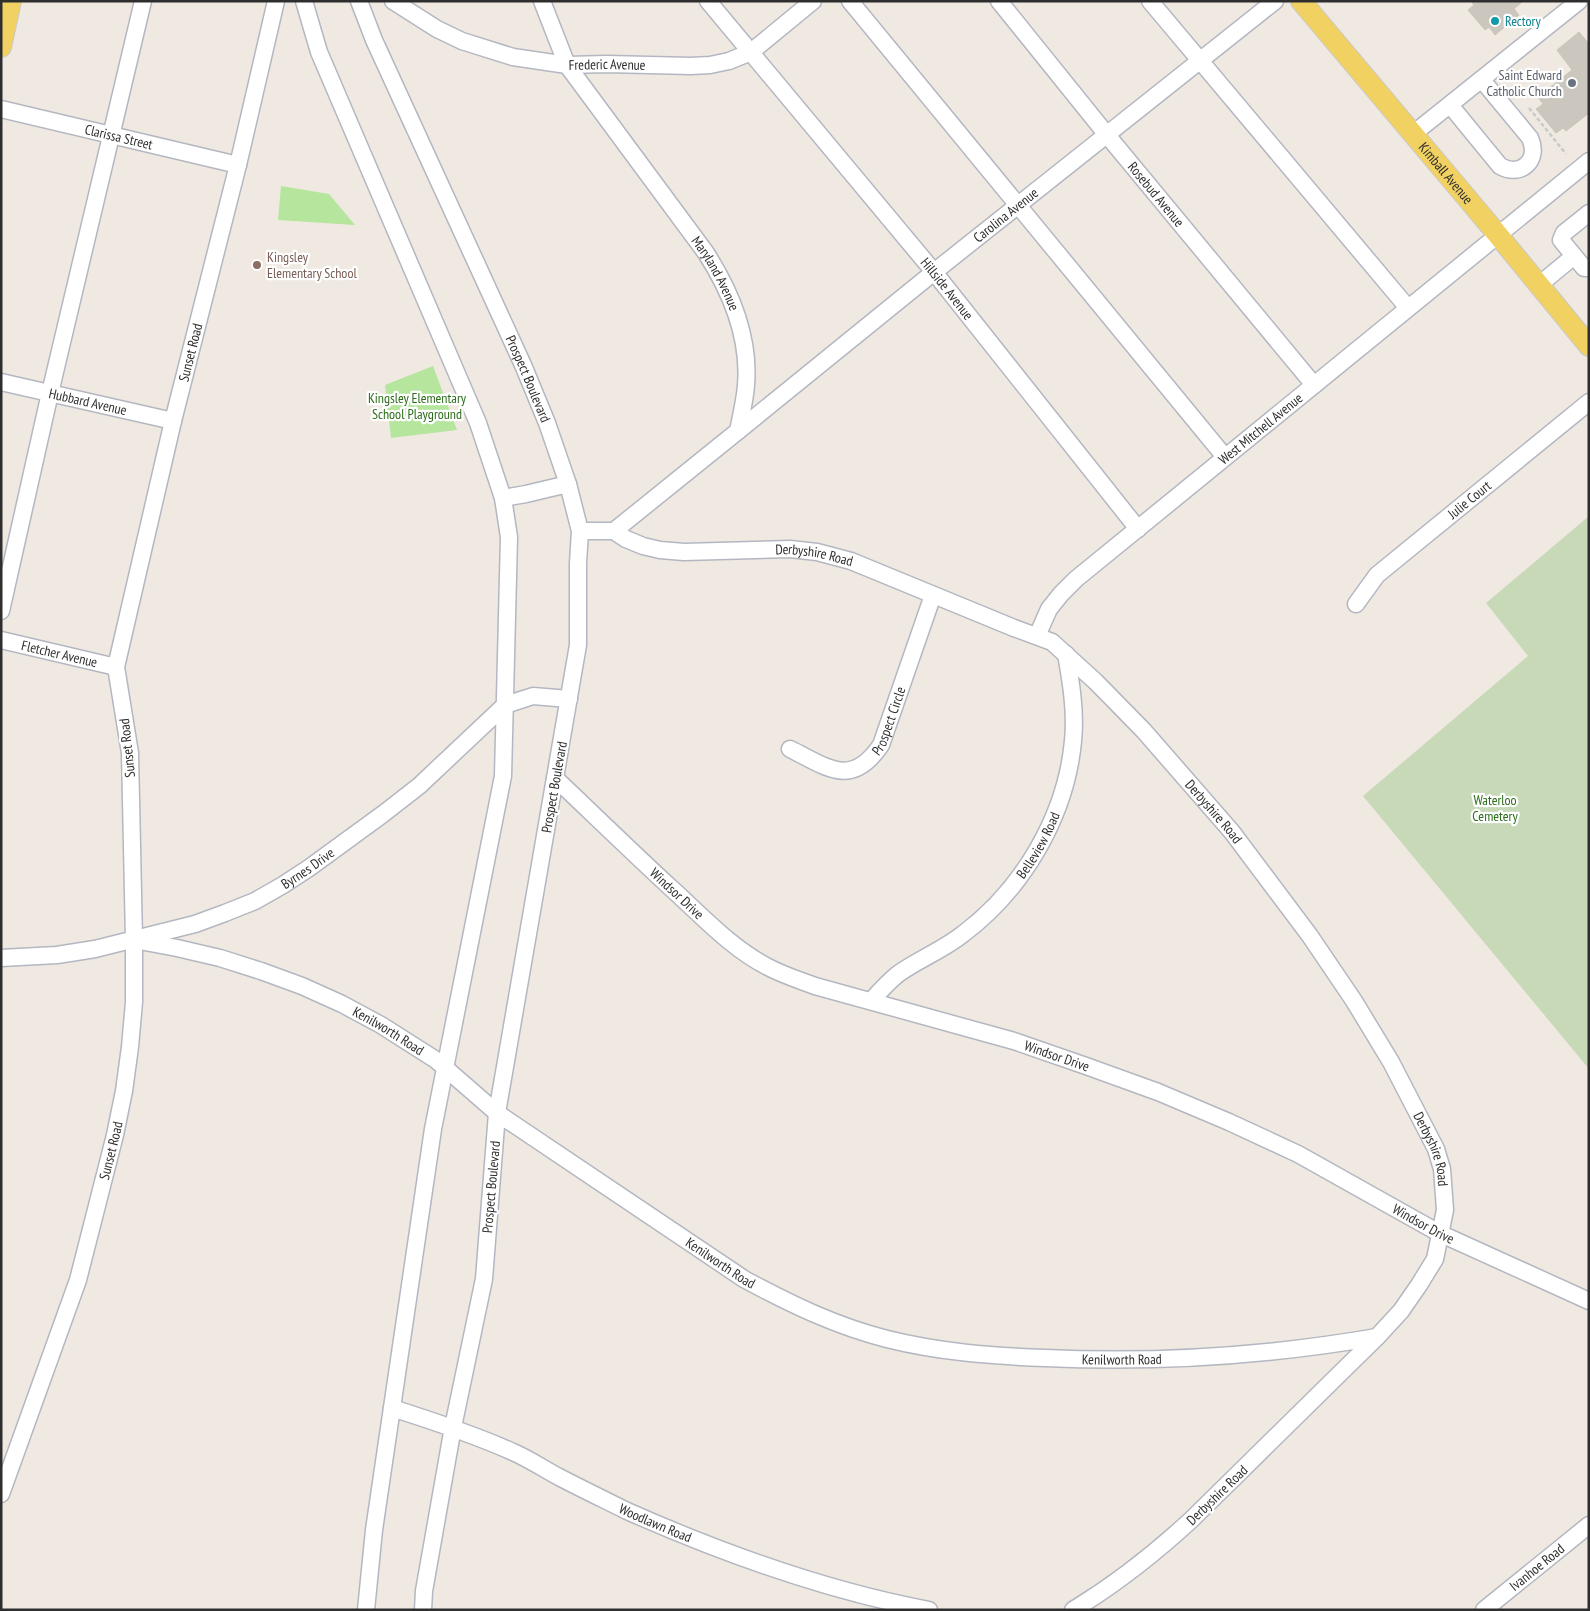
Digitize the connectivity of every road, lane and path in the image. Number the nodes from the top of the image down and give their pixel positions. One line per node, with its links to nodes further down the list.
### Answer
1 (11, 1): 16 (main road)
2 (143, 1): 25 (street)
3 (276, 1): 29 (street, Sunset Road)
4 (304, 1): 47 (street)
5 (358, 1): 46 (street, Prospect Boulevard)
6 (393, 1): 19 (street, Frederic Avenue)
7 (708, 1): 17 (street, Hillside Avenue)
8 (813, 1): 17 (street, Frederic Avenue)
9 (850, 1): 30 (street)
10 (999, 1): 26 (street, Rosebud Avenue)
11 (1150, 1): 18 (street)
12 (1276, 1): 18 (street, Carolina Avenue)
13 (1301, 1): 24 (main road, Kimball Avenue)
14 (1579, 1): 20 (street)
15 (539, 3): 19 (street, Maryland Avenue)
16 (1, 47)
17 (751, 52): 19 (street, Frederic Avenue); 35 (street, Hillside Avenue)
18 (1200, 62): 26 (street, Carolina Avenue); 37 (street)
19 (566, 65): 44 (street, Maryland Avenue)
20 (1482, 80): 21 (street); 21 (street)
21 (1450, 105): 24 (street)
22 (1529, 108): 27 (path)
23 (1, 109): 25 (street, Clarissa Street)
24 (1413, 134): 32 (main road, Kimball Avenue)
25 (112, 135): 29 (street, Clarissa Street); 41 (street)
26 (1107, 135): 30 (street, Carolina Avenue); 40 (street, Rosebud Avenue)
27 (1566, 154)
28 (1589, 161): 32 (street, West Mitchell Avenue)
29 (238, 165): 43 (street, Sunset Road)
30 (1017, 206): 35 (street, Carolina Avenue); 45 (street)
31 (1589, 213): 33 (street)
32 (1498, 235): 36 (main road, Kimball Avenue); 37 (street, West Mitchell Avenue)
33 (1574, 256): 34 (street); 36 (street)
34 (1589, 268)
35 (934, 272): 44 (street, Carolina Avenue); 48 (street, Hillside Avenue)
36 (1539, 285): 38 (main road, Kimball Avenue)
37 (1408, 308): 40 (street, West Mitchell Avenue)
38 (1589, 346)
39 (1, 382): 41 (street, Hubbard Avenue)
40 (1314, 385): 45 (street, West Mitchell Avenue)
41 (50, 393): 43 (street, Hubbard Avenue); 53 (street)
42 (1589, 402): 52 (street, Julie Court)
43 (174, 421): 57 (street, Sunset Road)
44 (738, 431): 50 (street)
45 (1226, 458): 48 (street, West Mitchell Avenue)
46 (568, 484): 47 (street); 49 (street, Prospect Boulevard)
47 (503, 498): 59 (street)
48 (1138, 529): 54 (street, West Mitchell Avenue)
49 (580, 531): 50 (street, Derbyshire Road); 58 (street, Prospect Boulevard)
50 (614, 531): 51 (street, Derbyshire Road)
51 (933, 594): 54 (street, Derbyshire Road); 60 (street, Prospect Circle)
52 (1356, 604)
53 (1, 611)
54 (1038, 636): 56 (street)
55 (1, 640): 57 (street, Fletcher Avenue)
56 (1066, 654): 64 (street, Belleview Road); 67 (street, Derbyshire Road)
57 (116, 667): 62 (street, Sunset Road)
58 (569, 699): 59 (street, Byrnes Drive); 61 (street, Prospect Boulevard)
59 (505, 705): 62 (street, Byrnes Drive); 65 (street)
60 (790, 748)
61 (555, 778): 64 (street, Windsor Drive); 66 (street, Prospect Boulevard)
62 (134, 940): 63 (street, Byrnes Drive); 65 (street, Kenilworth Road); 72 (street, Sunset Road)
63 (1, 958)
64 (871, 1001): 67 (street, Windsor Drive)
65 (445, 1068): 66 (street, Kenilworth Road); 70 (street)
66 (497, 1114): 69 (street, Kenilworth Road); 71 (street, Prospect Boulevard)
67 (1439, 1233): 68 (street, Windsor Drive); 69 (street, Derbyshire Road)
68 (1589, 1301)
69 (1377, 1337): 77 (street, Derbyshire Road)
70 (392, 1408): 71 (street, Woodlawn Road); 74 (street)
71 (453, 1427): 75 (street, Prospect Boulevard); 76 (street, Woodlawn Road)
72 (1, 1494)
73 (1589, 1525): 78 (street, Ivanhoe Road)
74 (366, 1610)
75 (423, 1610)
76 (929, 1610)
77 (1073, 1610)
78 (1484, 1610)

